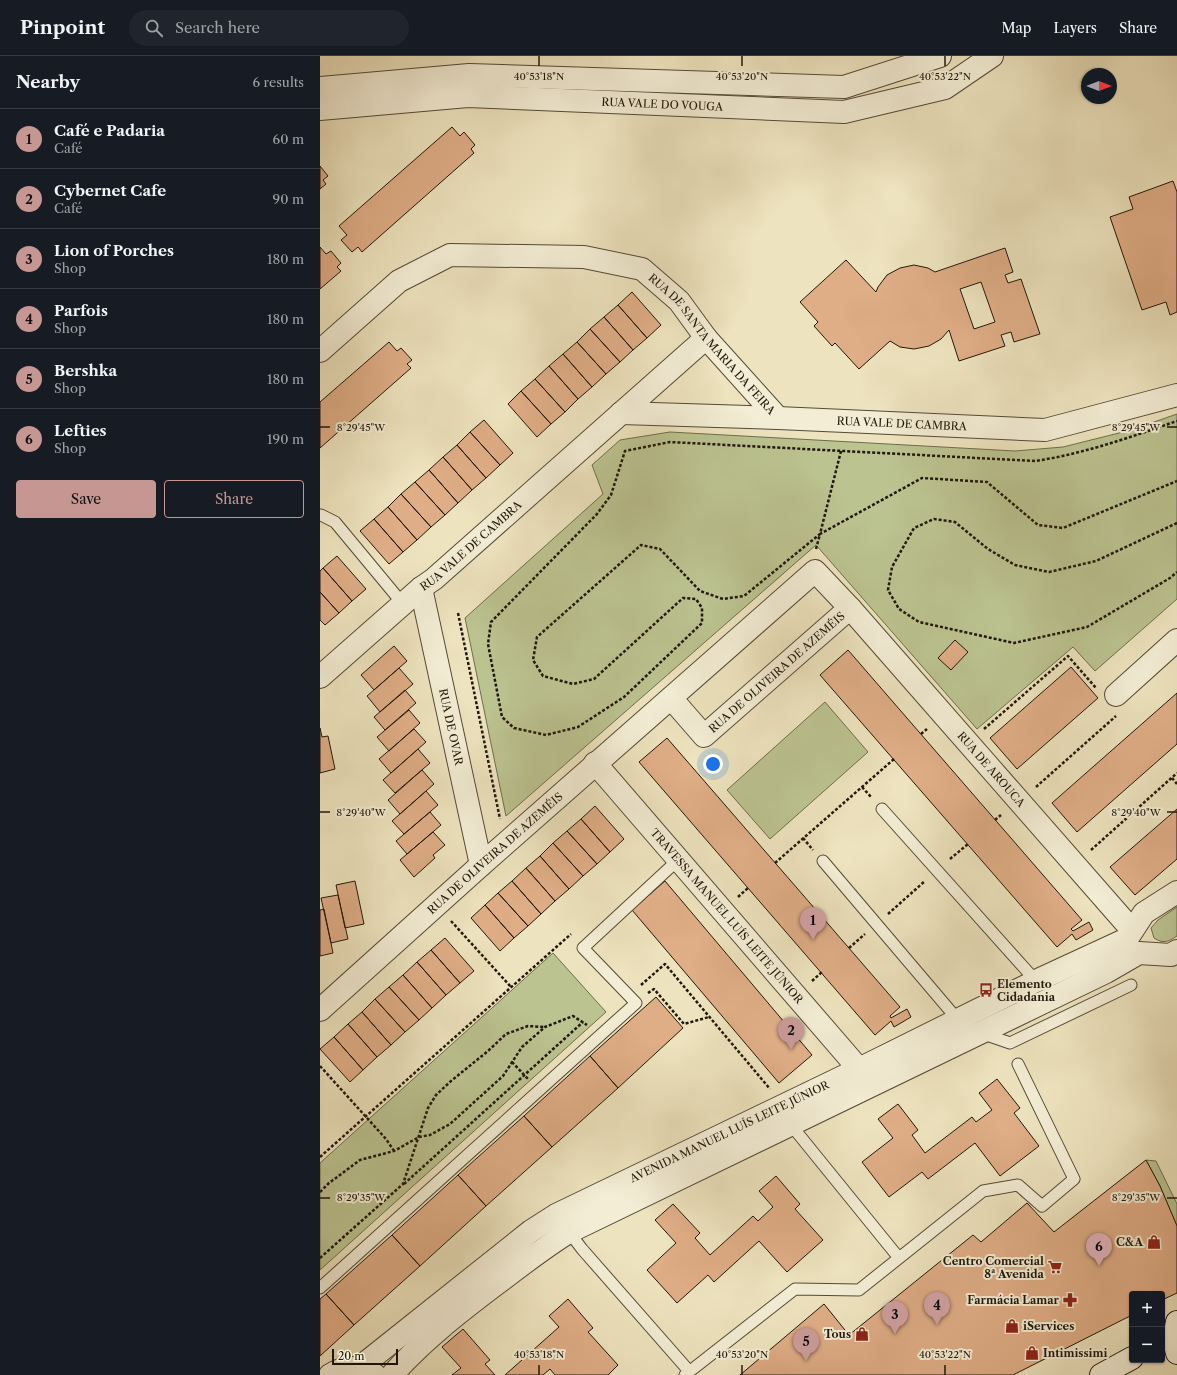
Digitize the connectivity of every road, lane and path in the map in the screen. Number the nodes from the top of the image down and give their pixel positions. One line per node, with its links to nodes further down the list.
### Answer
1 (940, 56): 3 (street, RUA VALE DO VOUGA)
2 (992, 56): 4 (street, RUA VALE DO VOUGA)
3 (320, 88)
4 (320, 109)
5 (706, 338): 6 (street, RUA DE SANTA MARIA DA FEIRA); 8 (street, RUA VALE DE CAMBRA); 9 (street, RUA DE SANTA MARIA DA FEIRA)
6 (320, 351)
7 (1177, 395): 9 (street, RUA VALE DE CAMBRA)
8 (621, 413): 9 (street, RUA VALE DE CAMBRA); 18 (street, RUA VALE DE CAMBRA)
9 (778, 418)
10 (1177, 421): 11 (path)
11 (841, 451): 15 (path); 15 (path)
12 (1177, 481): 15 (path)
13 (321, 515): 19 (lane)
14 (1177, 523): 17 (path)
15 (820, 534): 16 (path)
16 (815, 552)
17 (1177, 572)
18 (422, 588): 19 (street, RUA VALE DE CAMBRA); 44 (street, RUA DE OVAR)
19 (403, 604): 23 (street, RUA VALE DE CAMBRA)
20 (850, 608): 24 (street, RUA DE OLIVEIRA DE AZEMÉIS); 24 (street, RUA DE OLIVEIRA DE AZEMÉIS); 52 (street, RUA DE AROUCA)
21 (458, 613): 38 (path)
22 (1177, 640): 25 (street)
23 (320, 677)
24 (671, 698): 30 (street, RUA DE OLIVEIRA DE AZEMÉIS)
25 (1111, 700): 27 (path); 34 (path)
26 (927, 729): 28 (path)
27 (984, 729)
28 (921, 734)
29 (894, 759): 43 (path)
30 (595, 764): 41 (street, TRAVESSA MANUEL LUÍS LEITE JÚNIOR); 44 (street, RUA DE OLIVEIRA DE AZEMÉIS)
31 (1177, 774): 32 (path)
32 (1172, 778): 33 (path); 40 (path)
33 (1177, 784)
34 (1035, 788)
35 (882, 809): 45 (lane)
36 (1001, 814): 37 (path)
37 (995, 820)
38 (500, 821)
39 (968, 844): 45 (path)
40 (1090, 850)
41 (678, 860): 70 (lane); 74 (street, TRAVESSA MANUEL LUÍS LEITE JÚNIOR)
42 (823, 861): 50 (lane)
43 (775, 863)
44 (481, 865): 63 (street, RUA DE OLIVEIRA DE AZEMÉIS)
45 (937, 871): 50 (path); 58 (lane)
46 (748, 888): 48 (path)
47 (1177, 892): 52 (street, AVENIDA MANUEL LUÍS LEITE JÚNIOR)
48 (737, 897)
49 (450, 919): 60 (path)
50 (877, 924): 53 (path); 66 (lane)
51 (576, 930): 60 (path)
52 (1133, 941): 54 (street, AVENIDA MANUEL LUÍS LEITE JÚNIOR); 58 (street, AVENIDA MANUEL LUÍS LEITE JÚNIOR); 62 (street, AVENIDA MANUEL LUÍS LEITE JÚNIOR)
53 (849, 948)
54 (1177, 951)
55 (822, 972): 57 (path)
56 (646, 981): 65 (path)
57 (811, 981)
58 (1036, 981): 66 (street, AVENIDA MANUEL LUÍS LEITE JÚNIOR)
59 (1131, 985): 64 (lane)
60 (511, 987): 78 (path)
61 (657, 993): 65 (path)
62 (1058, 995): 64 (lane); 69 (street, AVENIDA MANUEL LUÍS LEITE JÚNIOR)
63 (320, 1010)
64 (1066, 1016): 69 (lane)
65 (709, 1017): 77 (path)
66 (958, 1020): 74 (street, AVENIDA MANUEL LUÍS LEITE JÚNIOR)
67 (583, 1022): 68 (path); 70 (path); 75 (path)
68 (545, 1027): 71 (path); 80 (path)
69 (980, 1033): 79 (street, AVENIDA MANUEL LUÍS LEITE JÚNIOR)
70 (600, 1035): 76 (lane)
71 (512, 1062): 75 (path); 80 (path)
72 (1018, 1064): 87 (lane)
73 (320, 1066): 78 (path)
74 (859, 1069): 90 (street, AVENIDA MANUEL LUÍS LEITE JÚNIOR)
75 (524, 1075): 76 (path); 83 (path)
76 (538, 1091): 88 (lane)
77 (772, 1091)
78 (365, 1117): 81 (path); 82 (path)
79 (791, 1125): 85 (street, AVENIDA MANUEL LUÍS LEITE JÚNIOR); 87 (lane)
80 (419, 1137): 81 (path); 83 (path)
81 (394, 1151): 84 (path)
82 (320, 1157)
83 (403, 1184): 86 (path)
84 (320, 1192)
85 (569, 1232): 91 (lane); 93 (street, AVENIDA MANUEL LUÍS LEITE JÚNIOR)
86 (320, 1258)
87 (899, 1258): 91 (lane)
88 (320, 1288)
89 (1129, 1360): 94 (street)
90 (367, 1372): 92 (street, AVENIDA MANUEL LUÍS LEITE JÚNIOR)
91 (687, 1373)
92 (330, 1375)
93 (392, 1375)
94 (1101, 1375)

